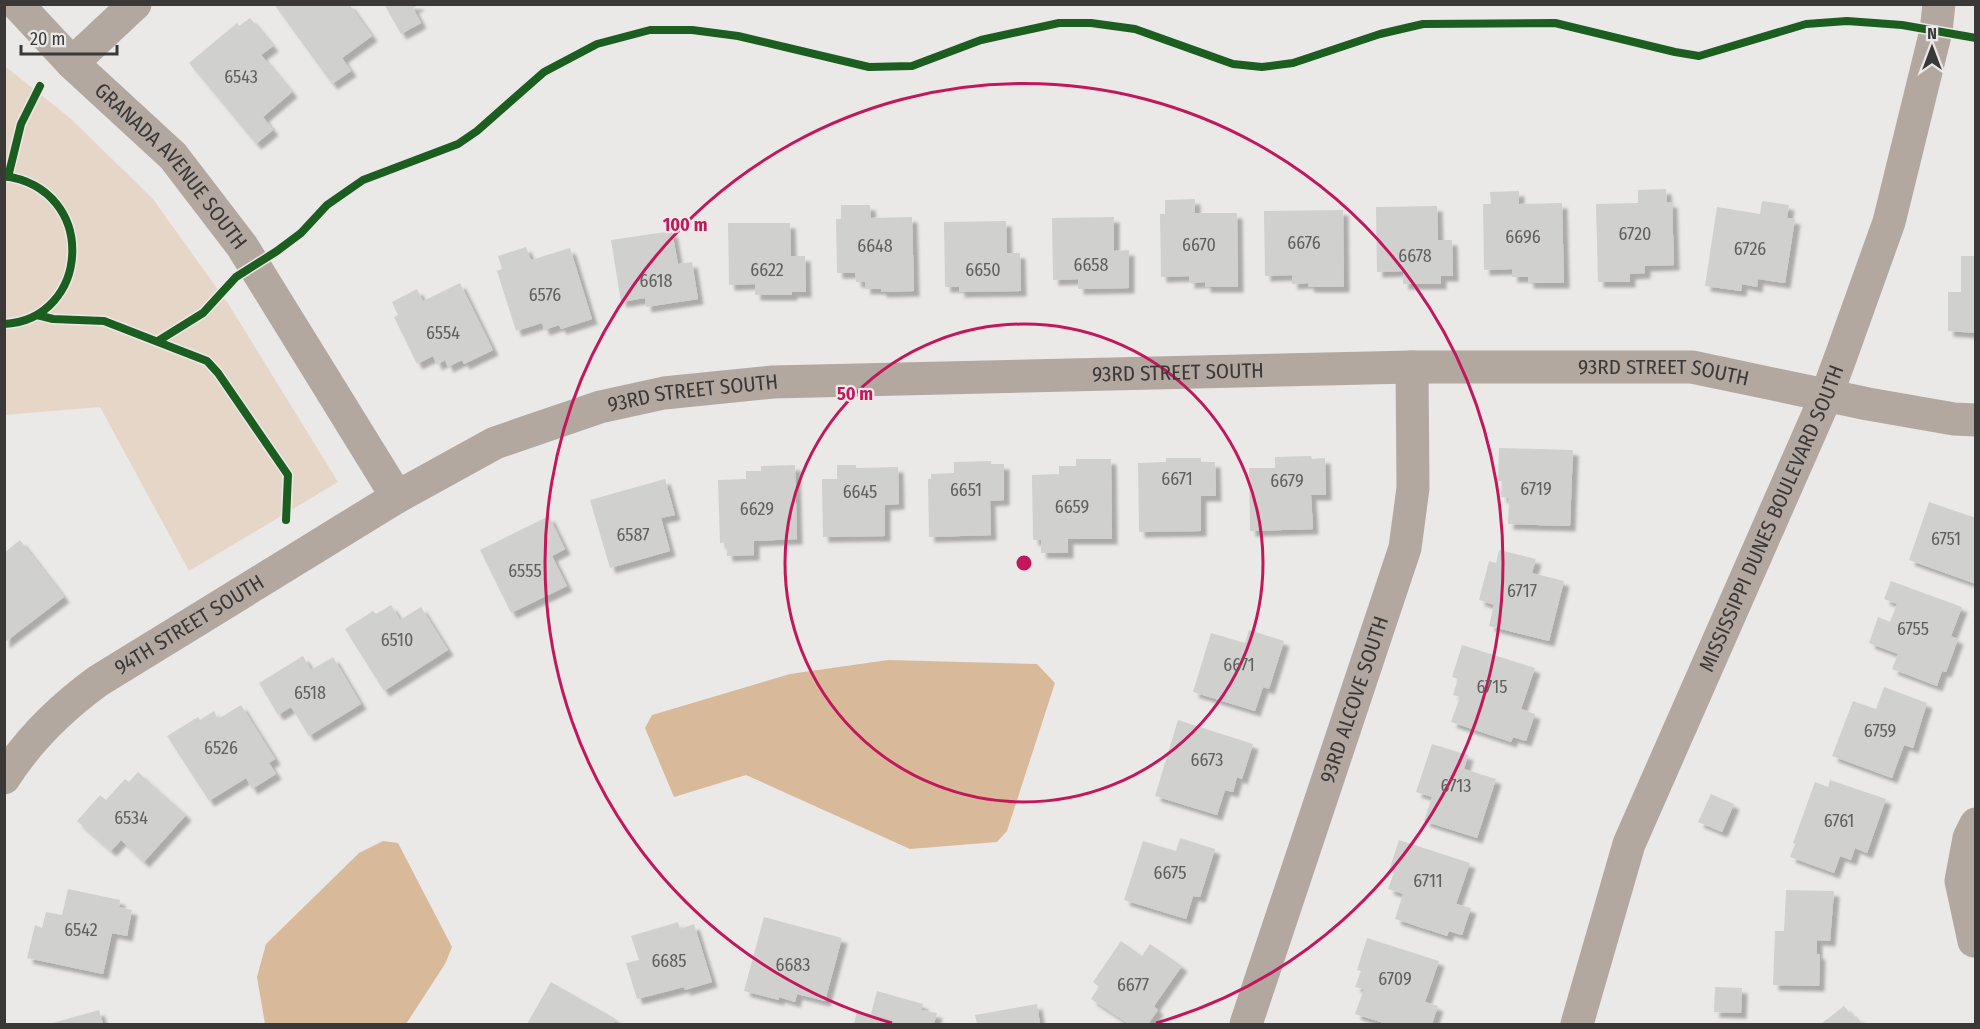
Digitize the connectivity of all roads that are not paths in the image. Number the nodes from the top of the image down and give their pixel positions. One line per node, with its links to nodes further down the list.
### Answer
1 (17, 4): 4 (street, GRANADA AVENUE SOUTH)
2 (135, 4): 4 (street)
3 (1939, 4): 6 (street, MISSISSIPPI DUNES BOULEVARD SOUTH)
4 (72, 63): 8 (street, GRANADA AVENUE SOUTH)
5 (1412, 367): 6 (street, 93RD STREET SOUTH); 8 (street, 93RD STREET SOUTH); 12 (street, 93RD ALCOVE SOUTH)
6 (1827, 394): 7 (street, 93RD STREET SOUTH); 13 (street, MISSISSIPPI DUNES BOULEVARD SOUTH)
7 (1976, 420)
8 (397, 497): 9 (street, 94TH STREET SOUTH)
9 (4, 778)
10 (1976, 824): 11 (street)
11 (1974, 941)
12 (1246, 1024)
13 (1577, 1024)

